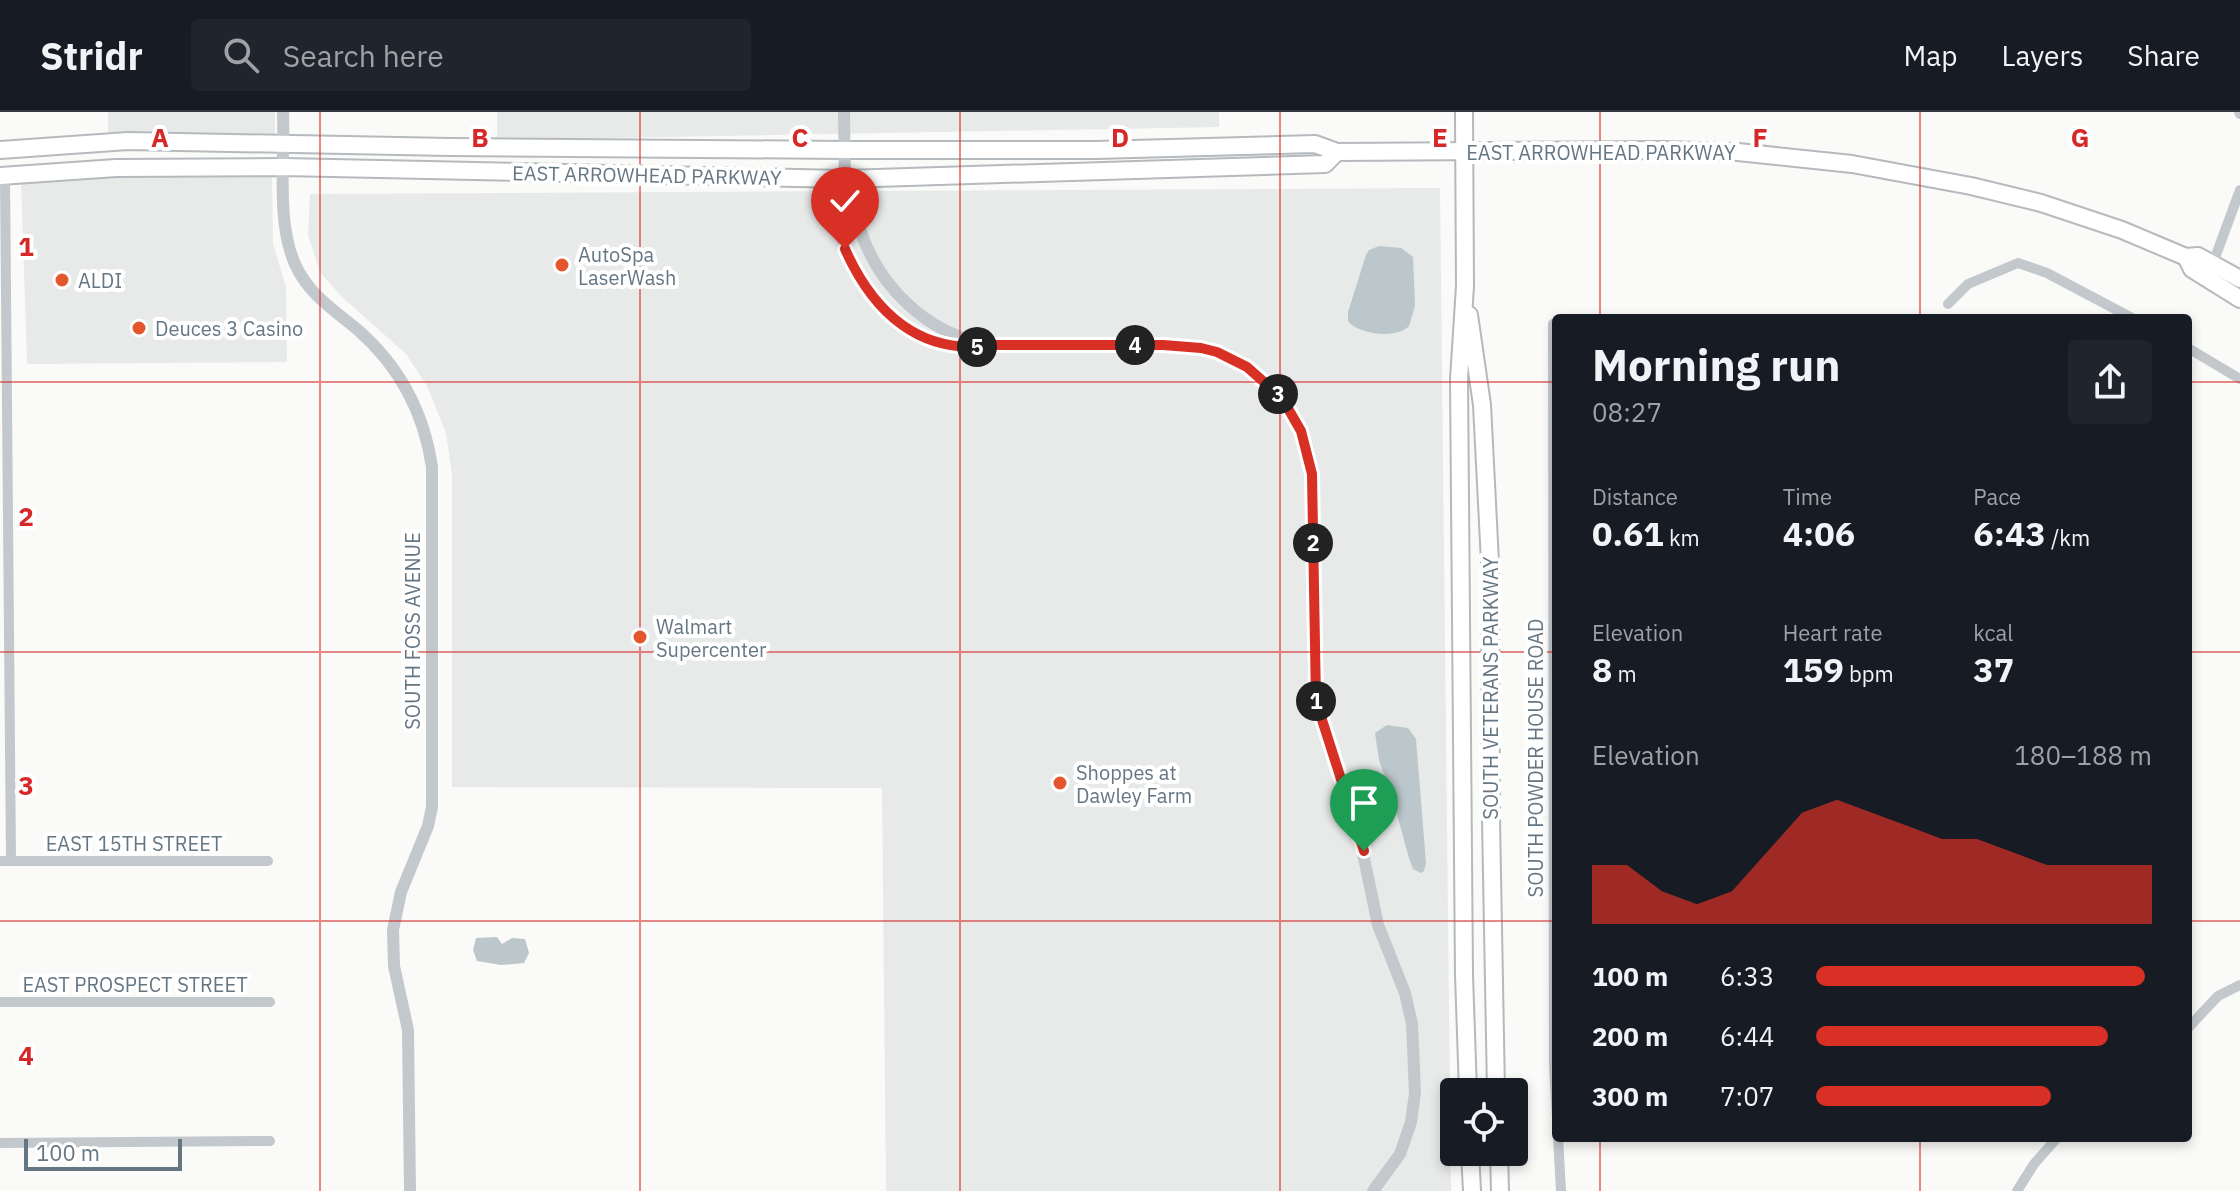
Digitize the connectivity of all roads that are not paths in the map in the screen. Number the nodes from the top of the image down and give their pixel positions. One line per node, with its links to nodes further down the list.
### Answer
1 (283, 112): 4 (street, SOUTH FOSS AVENUE)
2 (844, 112): 6 (street)
3 (1464, 112): 7 (main road, SOUTH VETERANS PARKWAY)
4 (284, 144): 5 (main road, EAST ARROWHEAD PARKWAY); 6 (main road, EAST ARROWHEAD PARKWAY); 9 (street, SOUTH FOSS AVENUE)
5 (0, 150)
6 (846, 150): 8 (main road, EAST ARROWHEAD PARKWAY); 11 (street)
7 (1464, 151): 8 (main road, EAST ARROWHEAD PARKWAY); 14 (main road, EAST ARROWHEAD PARKWAY); 16 (main road, SOUTH VETERANS PARKWAY)
8 (1337, 152): 11 (main road, EAST ARROWHEAD PARKWAY)
9 (284, 167): 10 (main road, EAST ARROWHEAD PARKWAY); 11 (main road, EAST ARROWHEAD PARKWAY); 37 (street, SOUTH FOSS AVENUE)
10 (3, 175): 13 (street)
11 (845, 181): 20 (street); 20 (street)
12 (2240, 190): 14 (street)
13 (2, 196): 23 (street)
14 (2209, 271): 15 (main road, EAST ARROWHEAD PARKWAY); 17 (main road, EAST ARROWHEAD PARKWAY)
15 (2240, 279)
16 (1465, 286): 29 (main road, SOUTH VETERANS PARKWAY); 30 (main road, SOUTH VETERANS PARKWAY)
17 (2240, 299)
18 (1948, 304): 19 (street)
19 (2124, 314)
20 (992, 345): 38 (street)
21 (2192, 350): 22 (street)
22 (2240, 379)
23 (6, 861): 24 (street, EAST 15TH STREET)
24 (268, 861)
25 (2240, 985): 28 (street)
26 (0, 1002): 27 (street, EAST PROSPECT STREET)
27 (270, 1002)
28 (2192, 1024)
29 (1468, 1078)
30 (1496, 1078)
31 (270, 1141): 34 (street)
32 (1557, 1142): 41 (street, SOUTH POWDER HOUSE ROAD)
33 (2053, 1142): 42 (street)
34 (0, 1143)
35 (1471, 1166): 39 (main road)
36 (1499, 1166): 40 (main road)
37 (410, 1191)
38 (1373, 1191)
39 (1472, 1191)
40 (1500, 1191)
41 (1561, 1191)
42 (2017, 1191)

